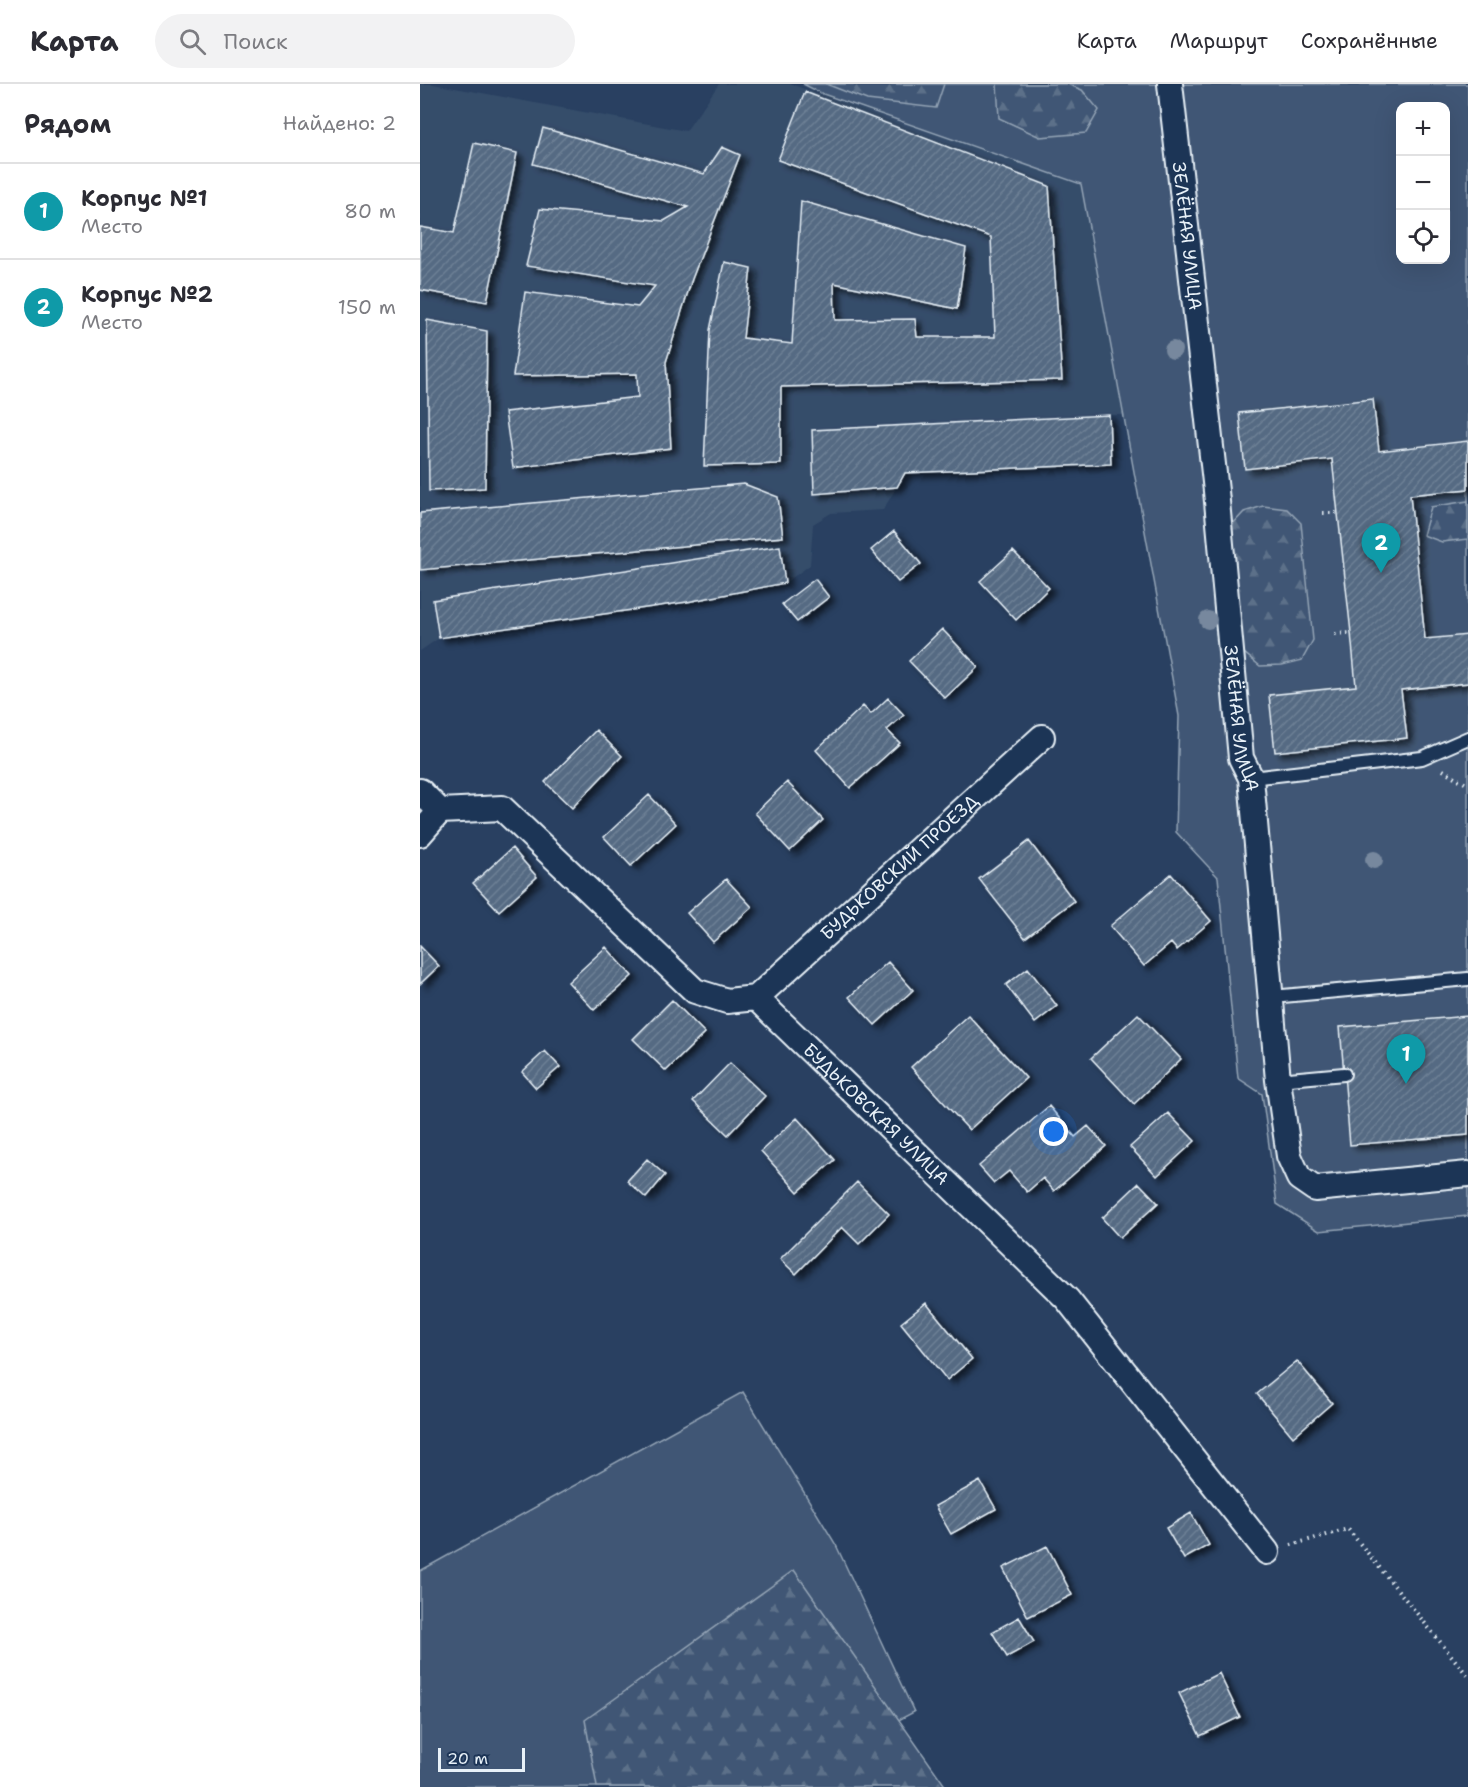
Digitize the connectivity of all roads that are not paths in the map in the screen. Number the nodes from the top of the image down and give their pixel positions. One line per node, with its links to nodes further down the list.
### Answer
1 (1170, 84): 4 (street, ЗЕЛЁНАЯ УЛИЦА)
2 (1042, 737): 10 (street, БУДЬКОВСКИЙ ПРОЕЗД)
3 (1468, 738): 4 (lane)
4 (1251, 778): 9 (street, ЗЕЛЁНАЯ УЛИЦА)
5 (420, 791): 6 (street)
6 (440, 811): 7 (street); 10 (street)
7 (420, 834)
8 (1468, 979): 9 (lane)
9 (1272, 997): 12 (street, ЗЕЛЁНАЯ УЛИЦА)
10 (756, 998): 14 (street, БУДЬКОВСКАЯ УЛИЦА)
11 (1344, 1074): 12 (lane)
12 (1278, 1080): 13 (street, ЗЕЛЁНАЯ УЛИЦА)
13 (1468, 1174)
14 (1268, 1552)

